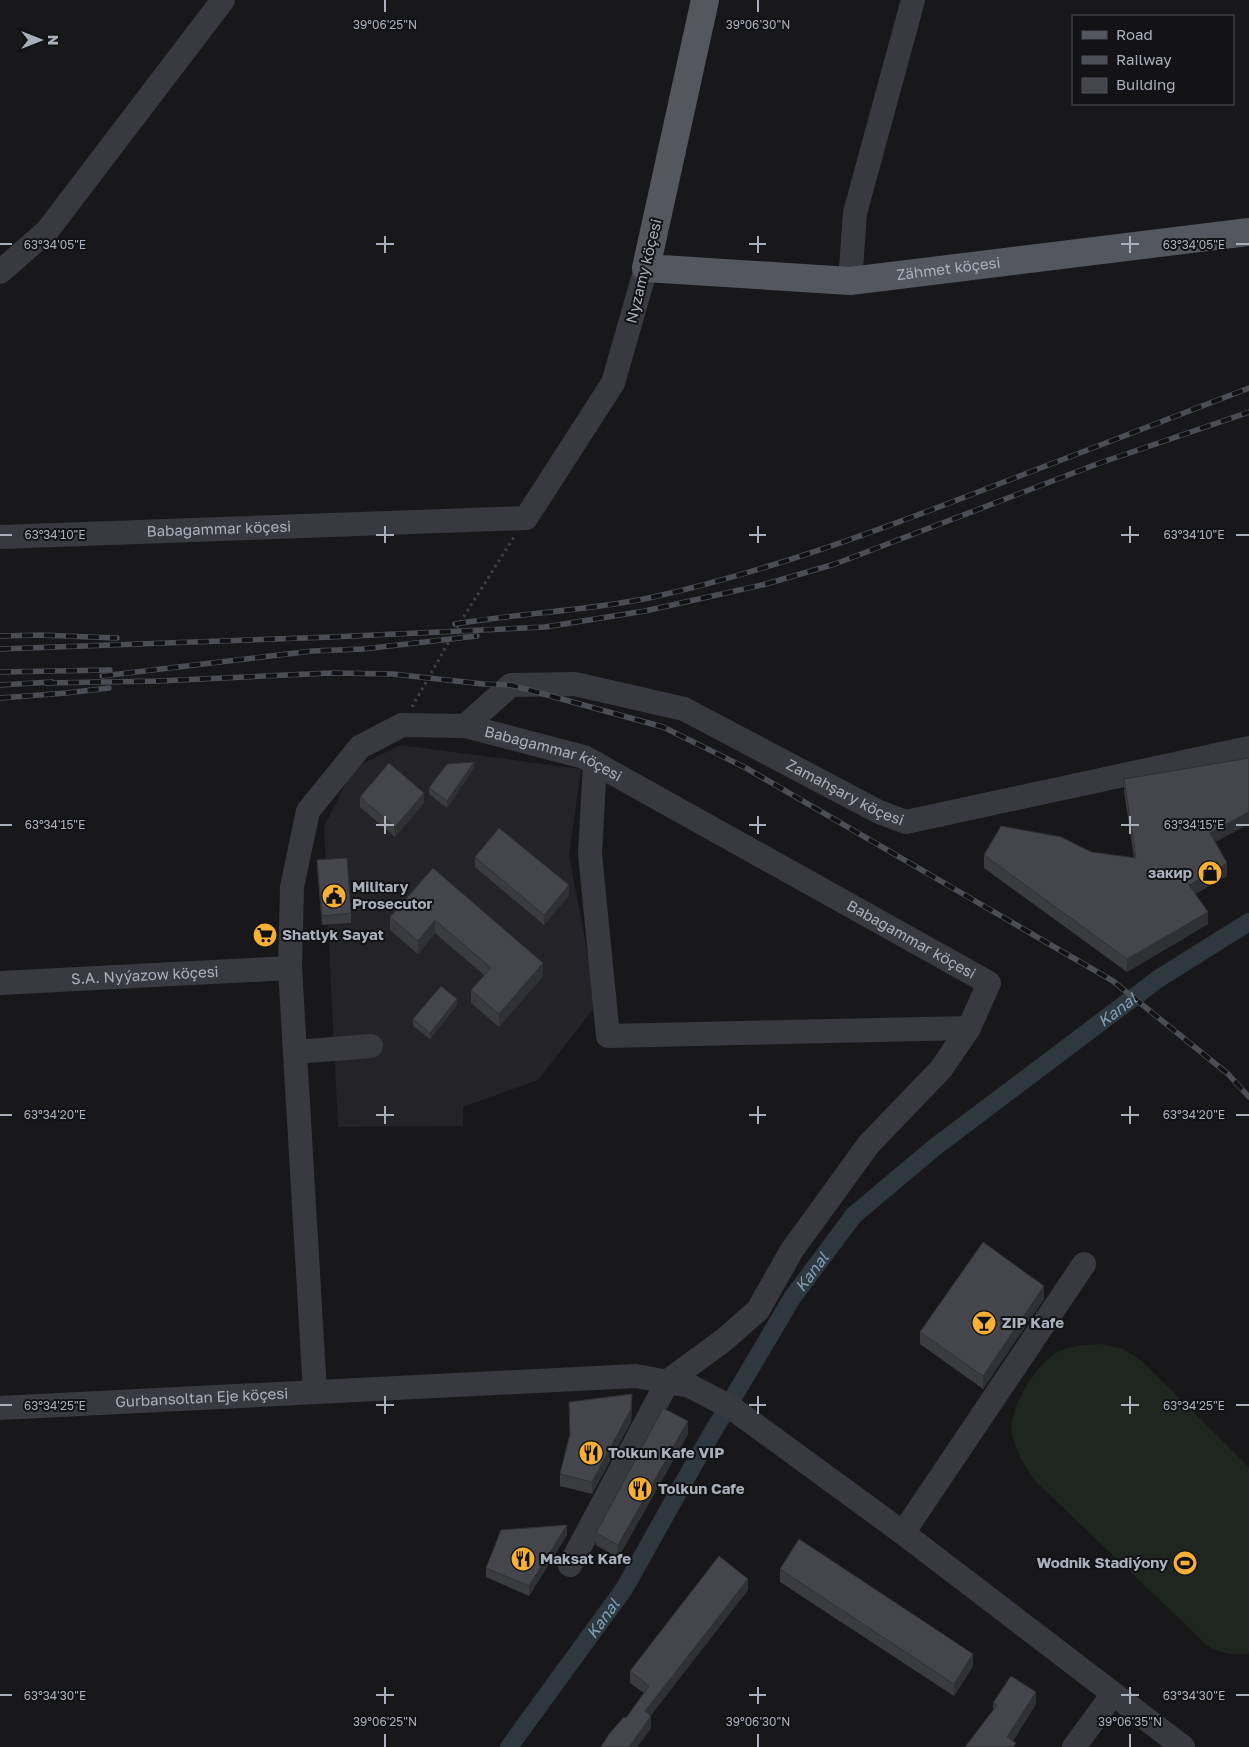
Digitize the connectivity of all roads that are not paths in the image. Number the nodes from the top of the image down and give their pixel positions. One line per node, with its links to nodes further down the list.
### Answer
1 (223, 0): 6 (street)
2 (705, 0): 5 (main road, Nyzamy köçesi)
3 (913, 0): 7 (street)
4 (1249, 232): 7 (main road, Zähmet köçesi)
5 (646, 268): 7 (main road, Zähmet köçesi); 8 (street, Nyzamy köçesi)
6 (0, 272)
7 (850, 281)
8 (526, 518): 9 (street, Babagammar köçesi)
9 (0, 537)
10 (465, 726): 11 (street, Zamahşary köçesi); 12 (street, Babagammar köçesi); 13 (street, Babagammar köçesi)
11 (1249, 748)
12 (595, 763): 15 (street, Babagammar köçesi); 15 (street)
13 (290, 968): 14 (street, S.A. Nyýazow köçesi); 17 (street)
14 (0, 983)
15 (969, 1028): 19 (street, Babagammar köçesi)
16 (371, 1046): 17 (street)
17 (295, 1052): 20 (street)
18 (1084, 1264): 22 (street)
19 (679, 1383): 20 (street, Gurbansoltan Eje köçesi); 22 (street, Gurbansoltan Eje köçesi); 23 (street)
20 (315, 1392): 21 (street, Gurbansoltan Eje köçesi)
21 (0, 1408)
22 (903, 1534): 24 (street, Gurbansoltan Eje köçesi)
23 (570, 1565)
24 (1113, 1694): 25 (street); 26 (street, Gurbansoltan Eje köçesi)
25 (1074, 1747)
26 (1183, 1747)

